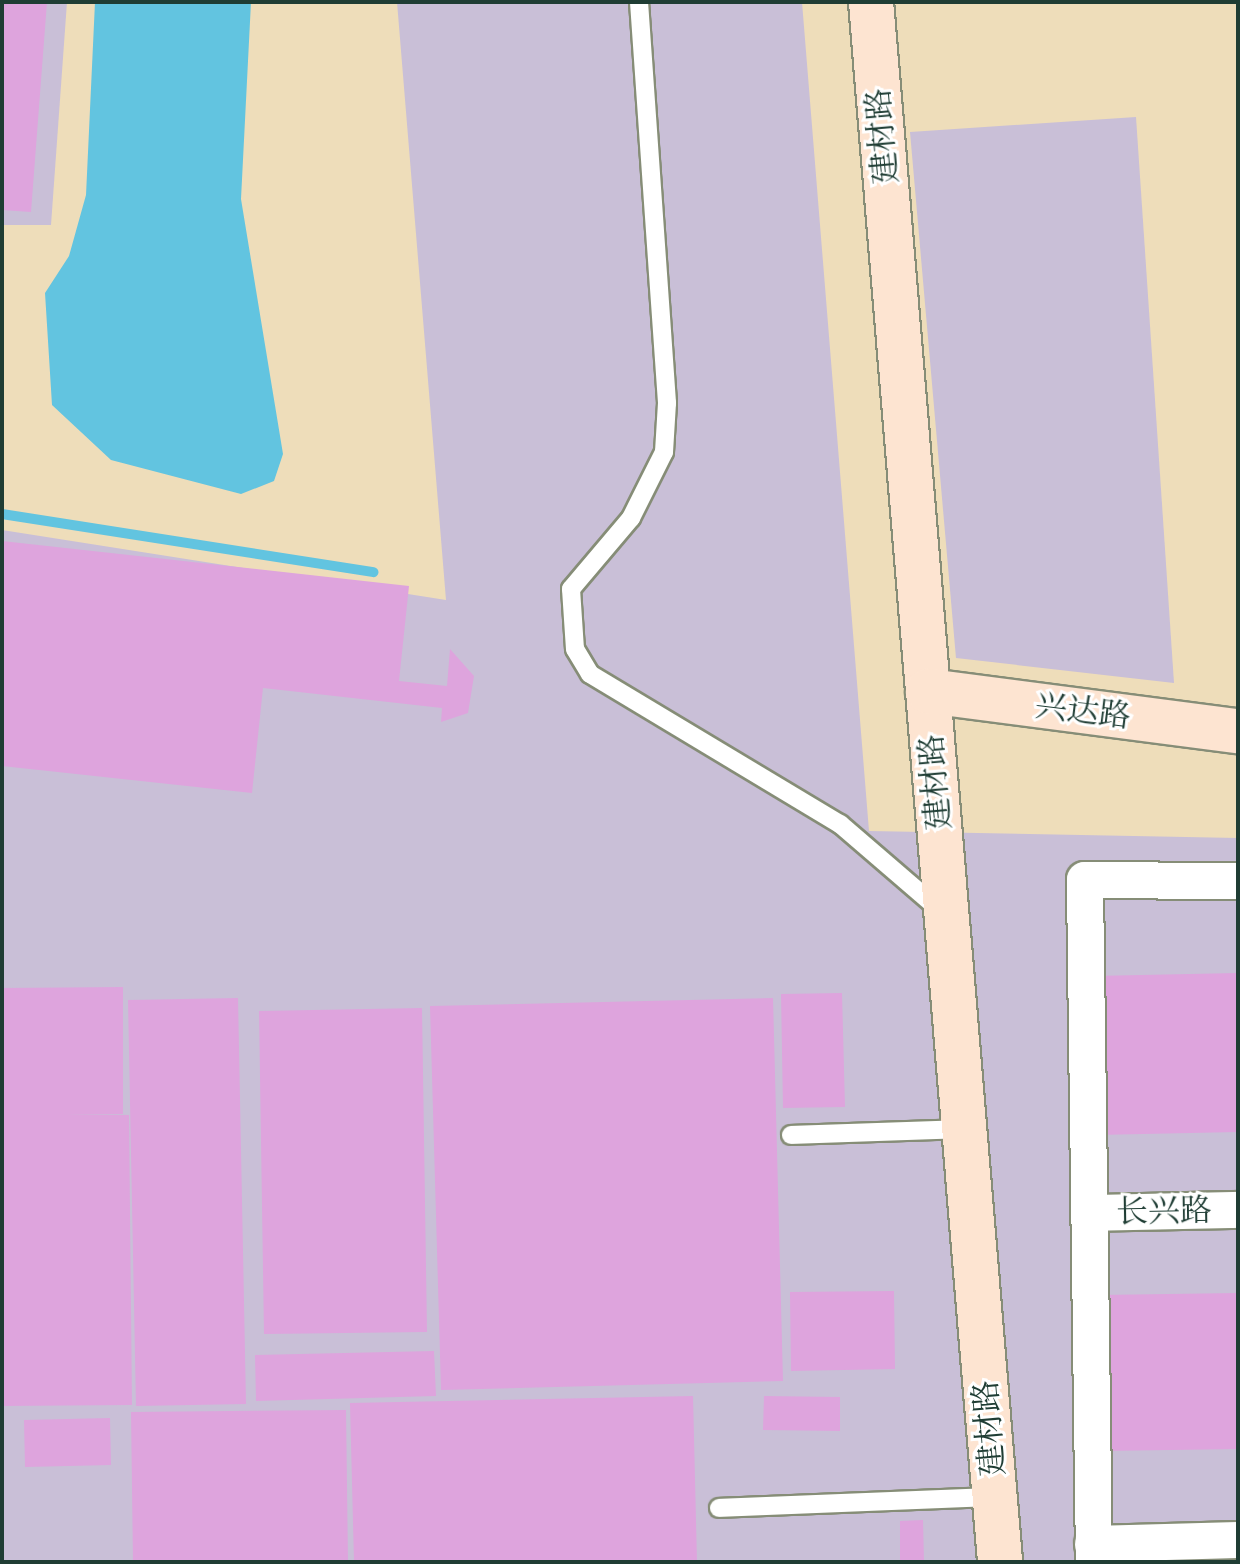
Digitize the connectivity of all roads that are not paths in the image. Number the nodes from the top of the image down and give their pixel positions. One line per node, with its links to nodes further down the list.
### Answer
1 (639, 2): 6 (lane)
2 (871, 2): 3 (street, 建材路)
3 (928, 691): 4 (street, 兴达路); 6 (street, 建材路)
4 (1238, 731)
5 (1238, 881): 10 (street)
6 (946, 915): 7 (street, 建材路)
7 (964, 1129): 8 (lane); 11 (street, 建材路)
8 (791, 1135)
9 (1238, 1210): 10 (street, 长兴路)
10 (1090, 1213): 14 (street)
11 (995, 1497): 12 (lane); 15 (street, 建材路)
12 (719, 1508)
13 (1238, 1540): 14 (street)
14 (1094, 1553)
15 (1000, 1562)

